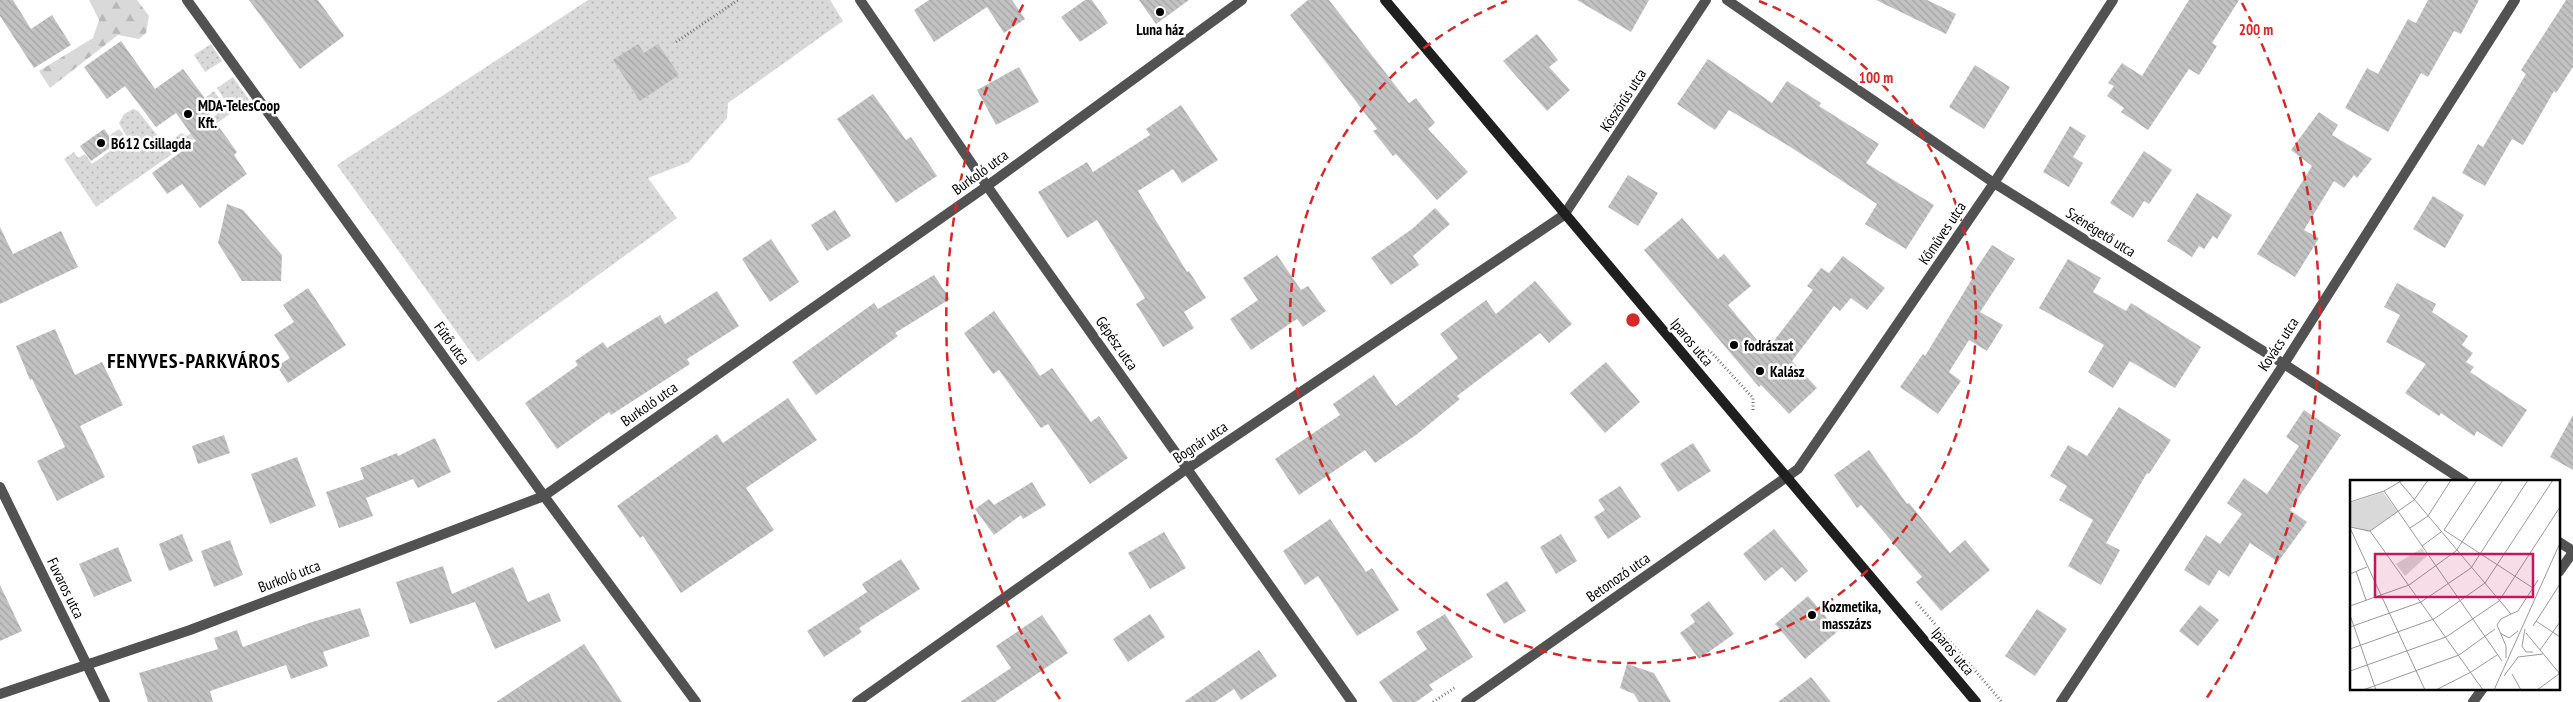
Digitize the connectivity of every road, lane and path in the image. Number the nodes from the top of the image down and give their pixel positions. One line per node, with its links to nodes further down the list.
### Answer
1 (187, 0): 19 (street, Fűtő utca)
2 (738, 0): 10 (path)
3 (860, 0): 12 (street, Gépész utca)
4 (1242, 0): 12 (street, Burkoló utca)
5 (1385, 0): 13 (street, Iparos utca)
6 (1706, 0): 13 (street, Köszörűs utca)
7 (1727, 0): 11 (street, Szénégető utca)
8 (2113, 0): 11 (street, Kőműves utca)
9 (2515, 0): 14 (street, Kovács utca)
10 (676, 42)
11 (1994, 183): 14 (street, Szénégető utca); 16 (street, Kőműves utca)
12 (987, 186): 15 (street, Gépész utca); 19 (street, Burkoló utca)
13 (1564, 215): 15 (street, Bognár utca); 16 (street, Iparos utca)
14 (2284, 364): 17 (street, Szénégető utca); 32 (street, Kovács utca)
15 (1188, 468): 28 (street, Bognár utca); 29 (street, Gépész utca)
16 (1787, 477): 30 (street, Betonozó utca); 31 (street, Iparos utca)
17 (2462, 480)
18 (0, 487): 23 (street, Fuvaros utca)
19 (544, 496): 23 (street, Burkoló utca); 27 (street, Fűtő utca)
20 (2560, 543): 21 (street)
21 (2573, 551): 22 (street)
22 (2560, 570)
23 (86, 665): 25 (street, Burkoló utca); 26 (street, Fuvaros utca)
24 (2481, 690): 33 (street)
25 (0, 694)
26 (105, 702)
27 (696, 702)
28 (857, 702)
29 (1352, 702)
30 (1466, 702)
31 (1976, 702)
32 (2061, 702)
33 (2474, 702)

